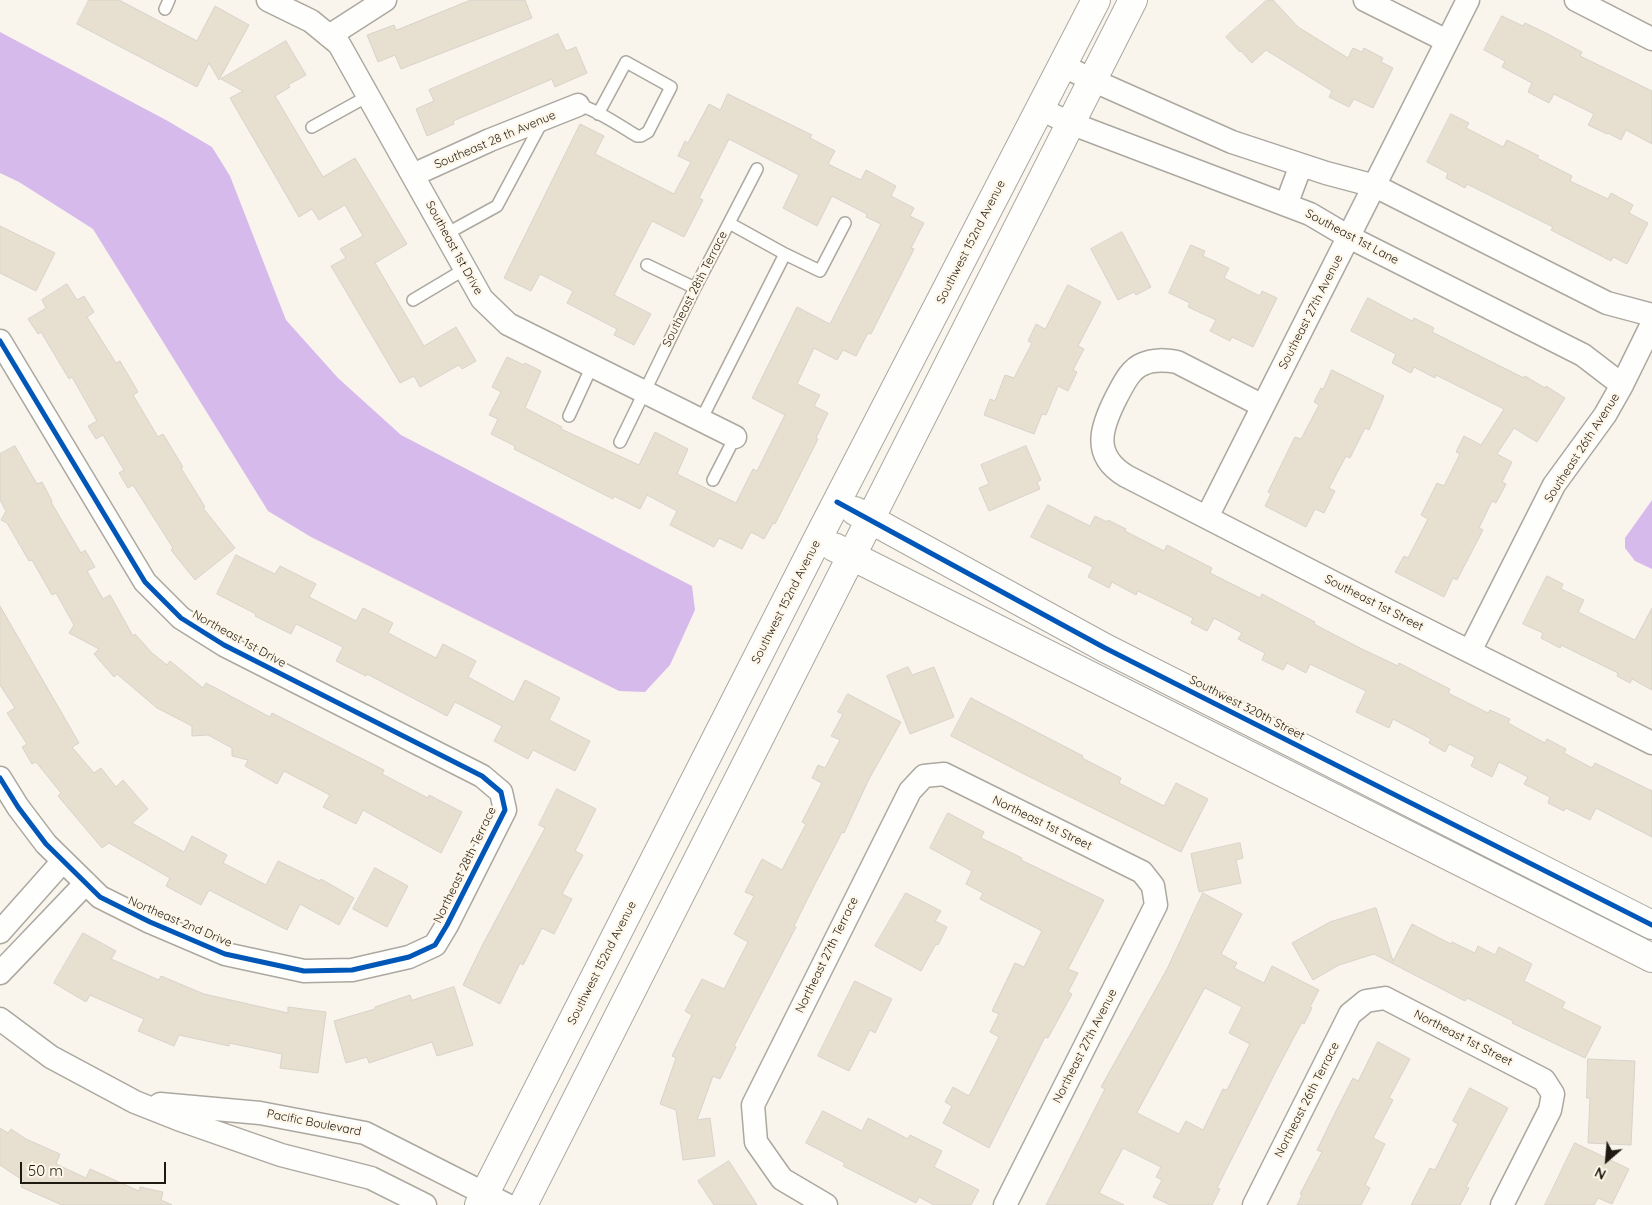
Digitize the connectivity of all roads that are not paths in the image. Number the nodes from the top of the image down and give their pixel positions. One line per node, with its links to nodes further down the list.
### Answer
1 (268, 0): 8 (street, Southeast 1st Drive)
2 (385, 0): 8 (street)
3 (1096, 0): 11 (street, Southwest 152nd Avenue)
4 (1133, 0): 12 (street)
5 (1365, 0): 10 (street)
6 (1468, 0): 10 (street, Southeast 27th Avenue)
7 (1576, 0): 9 (street)
8 (329, 36): 13 (street, Southeast 1st Drive)
9 (1652, 39)
10 (1447, 41): 22 (street, Southeast 27th Avenue)
11 (1062, 65): 12 (street); 14 (street, Southwest 152nd Avenue)
12 (1092, 80): 17 (street); 19 (street)
13 (368, 96): 18 (lane); 21 (street, Southeast 1st Drive)
14 (1040, 109): 17 (street, Southeast 1st Lane); 45 (street, Southwest 152nd Avenue)
15 (588, 110): 15 (lane); 16 (street, Southeast 28 th Avenue)
16 (544, 118): 21 (street, Southeast 28 th Avenue); 26 (lane)
17 (1070, 123): 23 (street, Southeast 1st Lane); 47 (street)
18 (312, 128)
19 (1301, 165): 22 (street); 23 (street)
20 (757, 169): 24 (lane)
21 (412, 175): 26 (street, Southeast 1st Drive)
22 (1375, 186): 27 (street, Southeast 27th Avenue); 33 (street)
23 (1286, 205): 27 (street, Southeast 1st Lane)
24 (729, 223): 28 (lane, Southeast 28th Terrace); 31 (lane, Southeast 28th Terrace)
25 (845, 223): 28 (lane, Southeast 28th Terrace)
26 (446, 234): 30 (street, Southeast 1st Drive)
27 (1349, 237): 37 (street, Southeast 1st Lane); 39 (street, Southeast 27th Avenue)
28 (785, 254): 41 (lane)
29 (647, 265): 31 (lane)
30 (465, 269): 32 (lane); 36 (street, Southeast 1st Drive)
31 (695, 288): 38 (lane, Southeast 28th Terrace)
32 (413, 300)
33 (1652, 316)
34 (1652, 324): 37 (street, Southeast 26th Avenue)
35 (0, 341): 54 (street, Northeast 1st Drive)
36 (592, 366): 38 (street, Southeast 1st Drive); 40 (lane)
37 (1622, 385): 50 (street, Southeast 26th Avenue)
38 (644, 392): 41 (street, Southeast 1st Drive); 43 (lane, Southeast 28th Terrace)
39 (1263, 406): 46 (street, Southeast 27th Avenue); 46 (street, Southeast 1st Street)
40 (568, 416)
41 (701, 420): 42 (street, Southeast 1st Drive)
42 (735, 437): 44 (lane)
43 (620, 442)
44 (713, 480)
45 (837, 502): 47 (street, Southwest 320th Street); 48 (street, Southwest 152nd Avenue)
46 (1206, 517): 50 (street, Southeast 1st Street)
47 (870, 520): 49 (street); 59 (street, Southwest 320th Street)
48 (817, 540): 49 (street); 68 (street, Southwest 152nd Avenue)
49 (852, 555): 63 (street); 70 (street)
50 (1470, 651): 51 (street, Southeast 1st Street)
51 (1652, 743)
52 (924, 776): 57 (street, Northeast 1st Street); 71 (street, Northeast 27th Terrace)
53 (0, 778): 55 (street, Northeast 2nd Drive)
54 (501, 792): 62 (street, Northeast 28th Terrace)
55 (63, 861): 56 (street, Northeast 2nd Drive); 58 (street)
56 (86, 883): 60 (street); 62 (street, Northeast 2nd Drive)
57 (1153, 886): 72 (street, Northeast 27th Avenue)
58 (24, 906): 60 (street); 61 (street)
59 (1652, 925)
60 (45, 926): 64 (street)
61 (0, 932)
62 (435, 945)
63 (1652, 958)
64 (0, 973)
65 (1366, 1001): 73 (street, Northeast 26th Terrace); 74 (street, Northeast 1st Street)
66 (0, 1019): 67 (street, Pacific Boulevard)
67 (135, 1102): 68 (street, Pacific Boulevard); 69 (street, Pacific Boulevard)
68 (490, 1201)
69 (426, 1205)
70 (523, 1205)
71 (826, 1205)
72 (1005, 1205)
73 (1254, 1205)
74 (1502, 1205)

